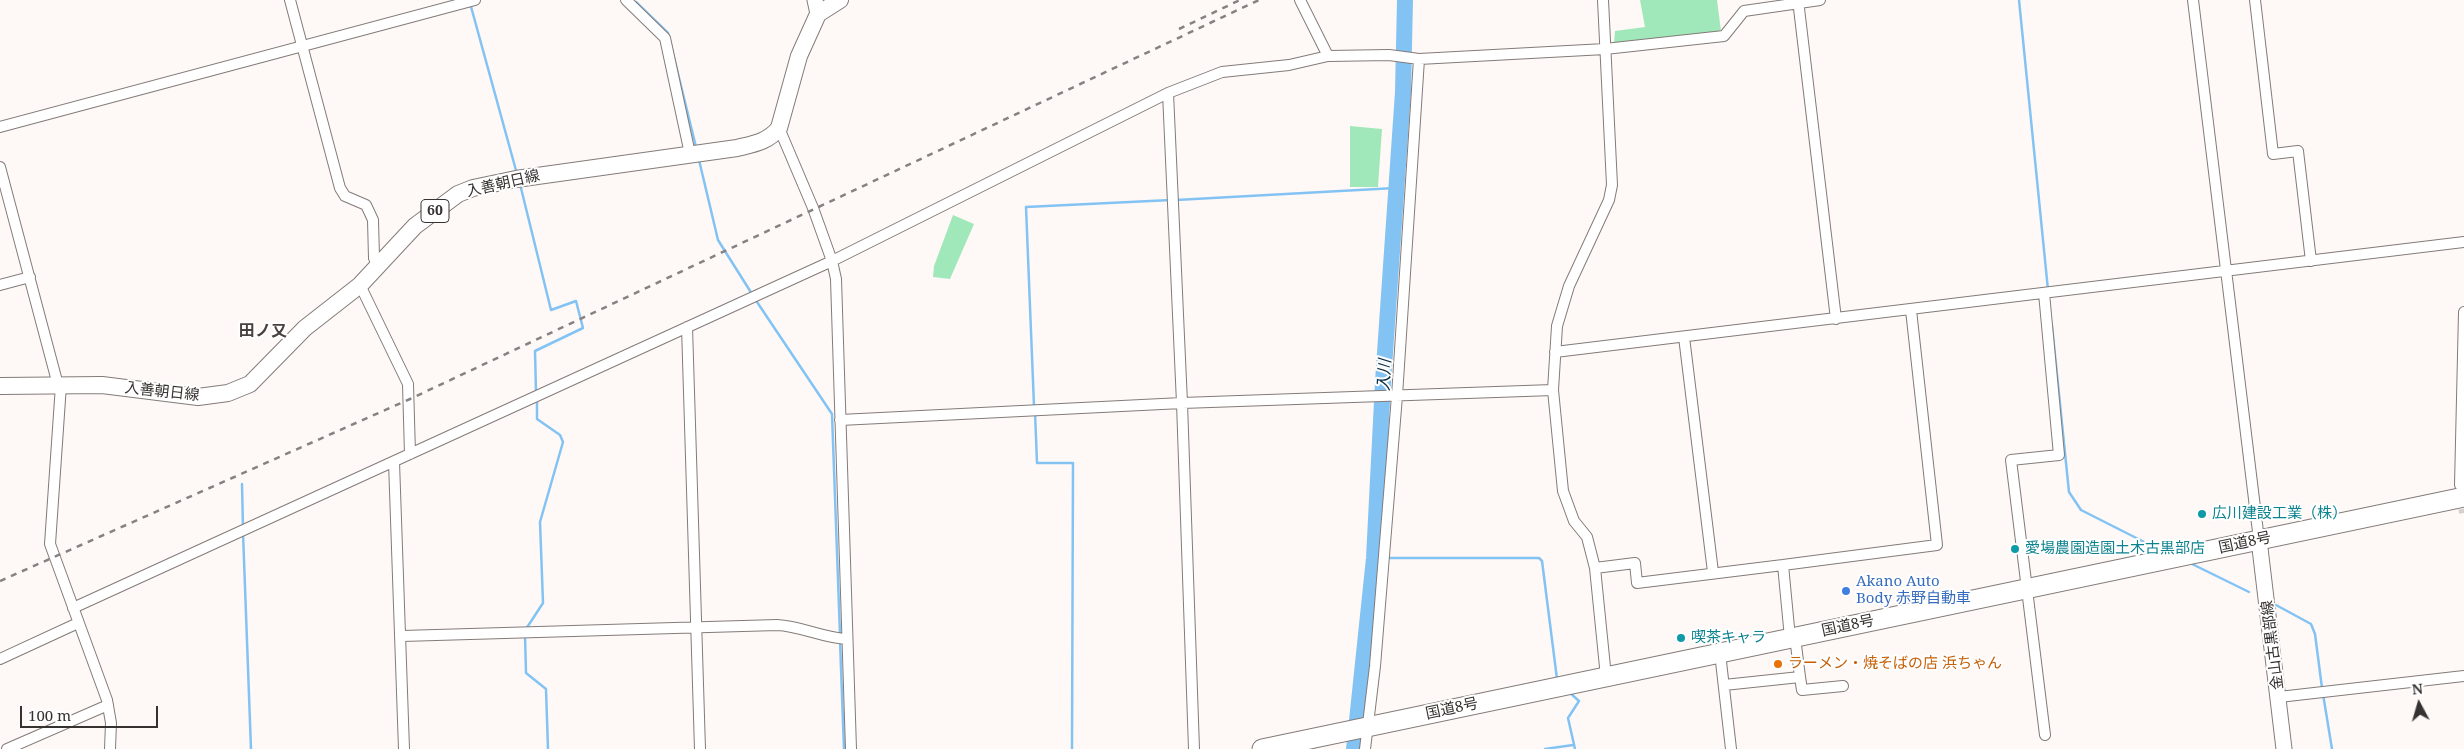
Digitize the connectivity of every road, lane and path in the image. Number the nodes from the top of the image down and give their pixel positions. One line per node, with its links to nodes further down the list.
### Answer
1 (290, 0): 12 (street)
2 (475, 0): 12 (street)
3 (626, 0): 19 (street)
4 (840, 0): 11 (main road)
5 (1300, 0): 14 (street)
6 (1603, 0): 13 (street)
7 (1820, 0): 10 (street)
8 (2193, 0): 25 (street)
9 (2255, 0): 23 (street)
10 (1799, 1): 13 (street); 32 (street)
11 (816, 7): 18 (main road)
12 (302, 46): 17 (street); 24 (street)
13 (1605, 49): 15 (street); 35 (street)
14 (1328, 56): 15 (street); 16 (street)
15 (1419, 59): 39 (street)
16 (1168, 93): 22 (street); 40 (street)
17 (0, 127)
18 (779, 128): 19 (main road, 入善朝日線 / 60); 22 (street)
19 (690, 154): 24 (main road, 入善朝日線 / 60)
20 (0, 167): 26 (street)
21 (2464, 242): 23 (street)
22 (832, 260): 33 (street); 41 (street)
23 (2311, 261): 25 (street)
24 (377, 266): 28 (main road, 入善朝日線 / 60)
25 (2227, 270): 29 (street); 45 (street)
26 (30, 277): 27 (street); 36 (street)
27 (0, 285)
28 (360, 285): 36 (main road, 入善朝日線 / 60); 42 (street)
29 (2044, 293): 30 (street); 49 (street)
30 (1911, 310): 32 (street); 46 (street)
31 (2464, 312): 44 (street)
32 (1836, 320): 34 (street)
33 (688, 327): 42 (street); 52 (street)
34 (1684, 337): 35 (street); 48 (street)
35 (1555, 352): 38 (street)
36 (60, 385): 37 (main road, 入善朝日線 / 60); 50 (street)
37 (0, 386)
38 (1553, 390): 39 (street); 47 (street)
39 (1397, 396): 40 (street); 65 (street)
40 (1182, 403): 41 (street); 72 (street)
41 (840, 420): 54 (street)
42 (410, 454): 43 (street)
43 (394, 462): 50 (street); 53 (street)
44 (2462, 491): 45 (highway, 国道8号)
45 (2259, 540): 49 (highway, 国道8号); 63 (main road, 金山古黒部線)
46 (1783, 565): 48 (street); 55 (street)
47 (1595, 568): 48 (street); 59 (street)
48 (1714, 572)
49 (2026, 588): 55 (highway, 国道8号); 66 (street)
50 (73, 608): 51 (street)
51 (78, 623): 57 (street); 64 (street)
52 (696, 626): 53 (street); 54 (street); 70 (street)
53 (402, 636): 69 (street)
54 (847, 638): 71 (street)
55 (1793, 638): 56 (highway, 国道8号); 60 (street)
56 (1720, 653): 59 (highway, 国道8号); 61 (street)
57 (0, 659)
58 (2464, 676): 63 (street)
59 (1606, 677): 65 (highway, 国道8号)
60 (1800, 677): 61 (street); 62 (street)
61 (1724, 685): 75 (street)
62 (1843, 686)
63 (2279, 697): 76 (main road, 金山古黒部線)
64 (108, 705): 67 (street); 68 (street)
65 (1369, 726): 73 (highway, 国道8号); 74 (street)
66 (2045, 735)
67 (8, 749)
68 (110, 749)
69 (404, 749)
70 (700, 749)
71 (851, 749)
72 (1194, 749)
73 (1262, 749)
74 (1365, 749)
75 (1731, 749)
76 (2284, 749)

